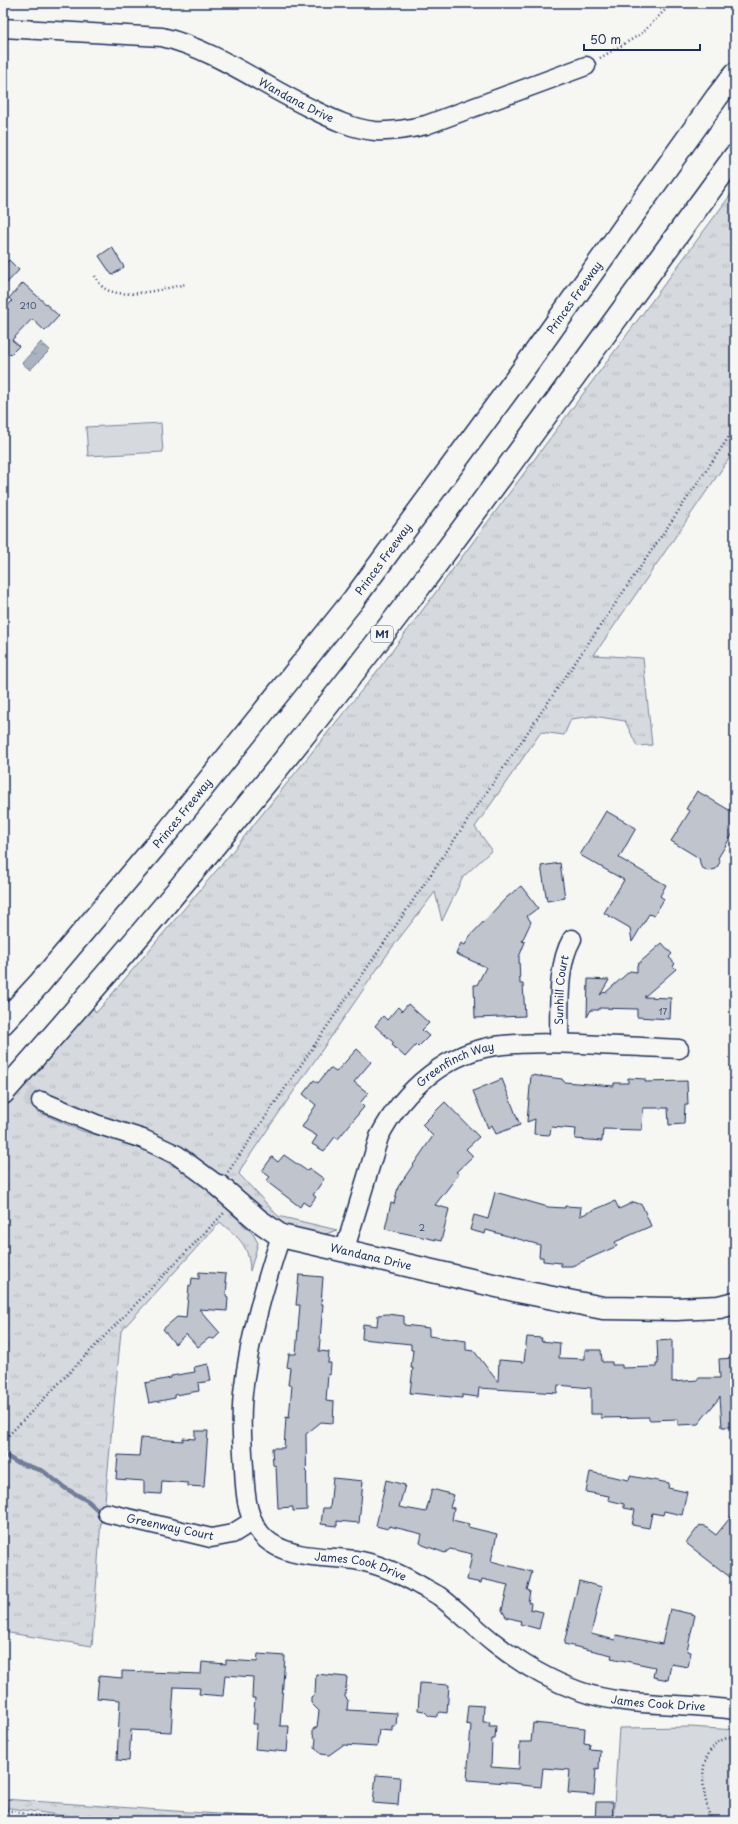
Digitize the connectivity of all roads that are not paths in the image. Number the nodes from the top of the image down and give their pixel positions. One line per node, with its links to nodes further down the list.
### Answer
1 (3, 28): 2 (street, Wandana Drive)
2 (586, 66)
3 (735, 74): 6 (main road, Princes Freeway)
4 (735, 156): 9 (main road, M1)
5 (572, 939): 7 (street, Sunhill Court)
6 (3, 1023)
7 (559, 1043): 8 (street, Greenfinch Way); 13 (street, Greenfinch Way)
8 (679, 1049)
9 (3, 1093)
10 (41, 1101): 11 (street, Wandana Drive)
11 (219, 1186): 12 (main road, Wandana Drive)
12 (281, 1236): 13 (main road, Wandana Drive); 16 (street, James Cook Drive)
13 (344, 1252): 14 (main road, Wandana Drive)
14 (735, 1303)
15 (107, 1513): 16 (street, Greenway Court)
16 (253, 1522): 17 (street, James Cook Drive)
17 (735, 1710)

